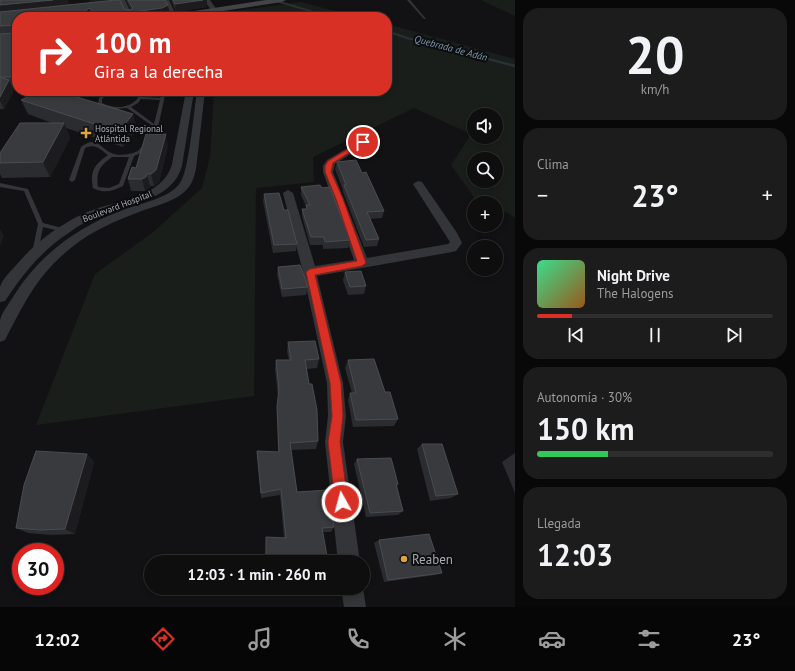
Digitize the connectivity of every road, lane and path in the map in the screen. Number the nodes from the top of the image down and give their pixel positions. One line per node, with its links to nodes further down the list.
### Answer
1 (166, 0): 10 (street)
2 (207, 0): 11 (street)
3 (282, 0): 7 (street)
4 (408, 0): 13 (lane)
5 (293, 1): 7 (street)
6 (122, 2): 8 (street); 9 (street)
7 (252, 3): 12 (street)
8 (115, 4)
9 (127, 12)
10 (170, 12)
11 (210, 12)
12 (219, 12)
13 (425, 18)
14 (103, 96): 20 (lane)
15 (163, 96): 19 (lane)
16 (189, 96): 30 (street, Boulevard Hospital)
17 (200, 96): 35 (street, Boulevard Hospital)
18 (140, 98): 19 (lane); 20 (lane)
19 (163, 99): 21 (lane)
20 (128, 107): 21 (lane)
21 (156, 127): 24 (lane)
22 (363, 142): 32 (street)
23 (111, 155): 24 (lane); 24 (lane); 25 (lane)
24 (132, 155)
25 (72, 180)
26 (418, 184): 32 (street)
27 (0, 185): 29 (lane)
28 (288, 193): 33 (street)
29 (41, 224): 30 (lane); 31 (lane)
30 (64, 230): 31 (street, Boulevard Hospital)
31 (34, 253): 34 (street, Boulevard Hospital)
32 (362, 263): 33 (street)
33 (310, 272): 36 (street)
34 (0, 297)
35 (0, 336)
36 (348, 555)
37 (353, 595): 38 (street)
38 (355, 607)

